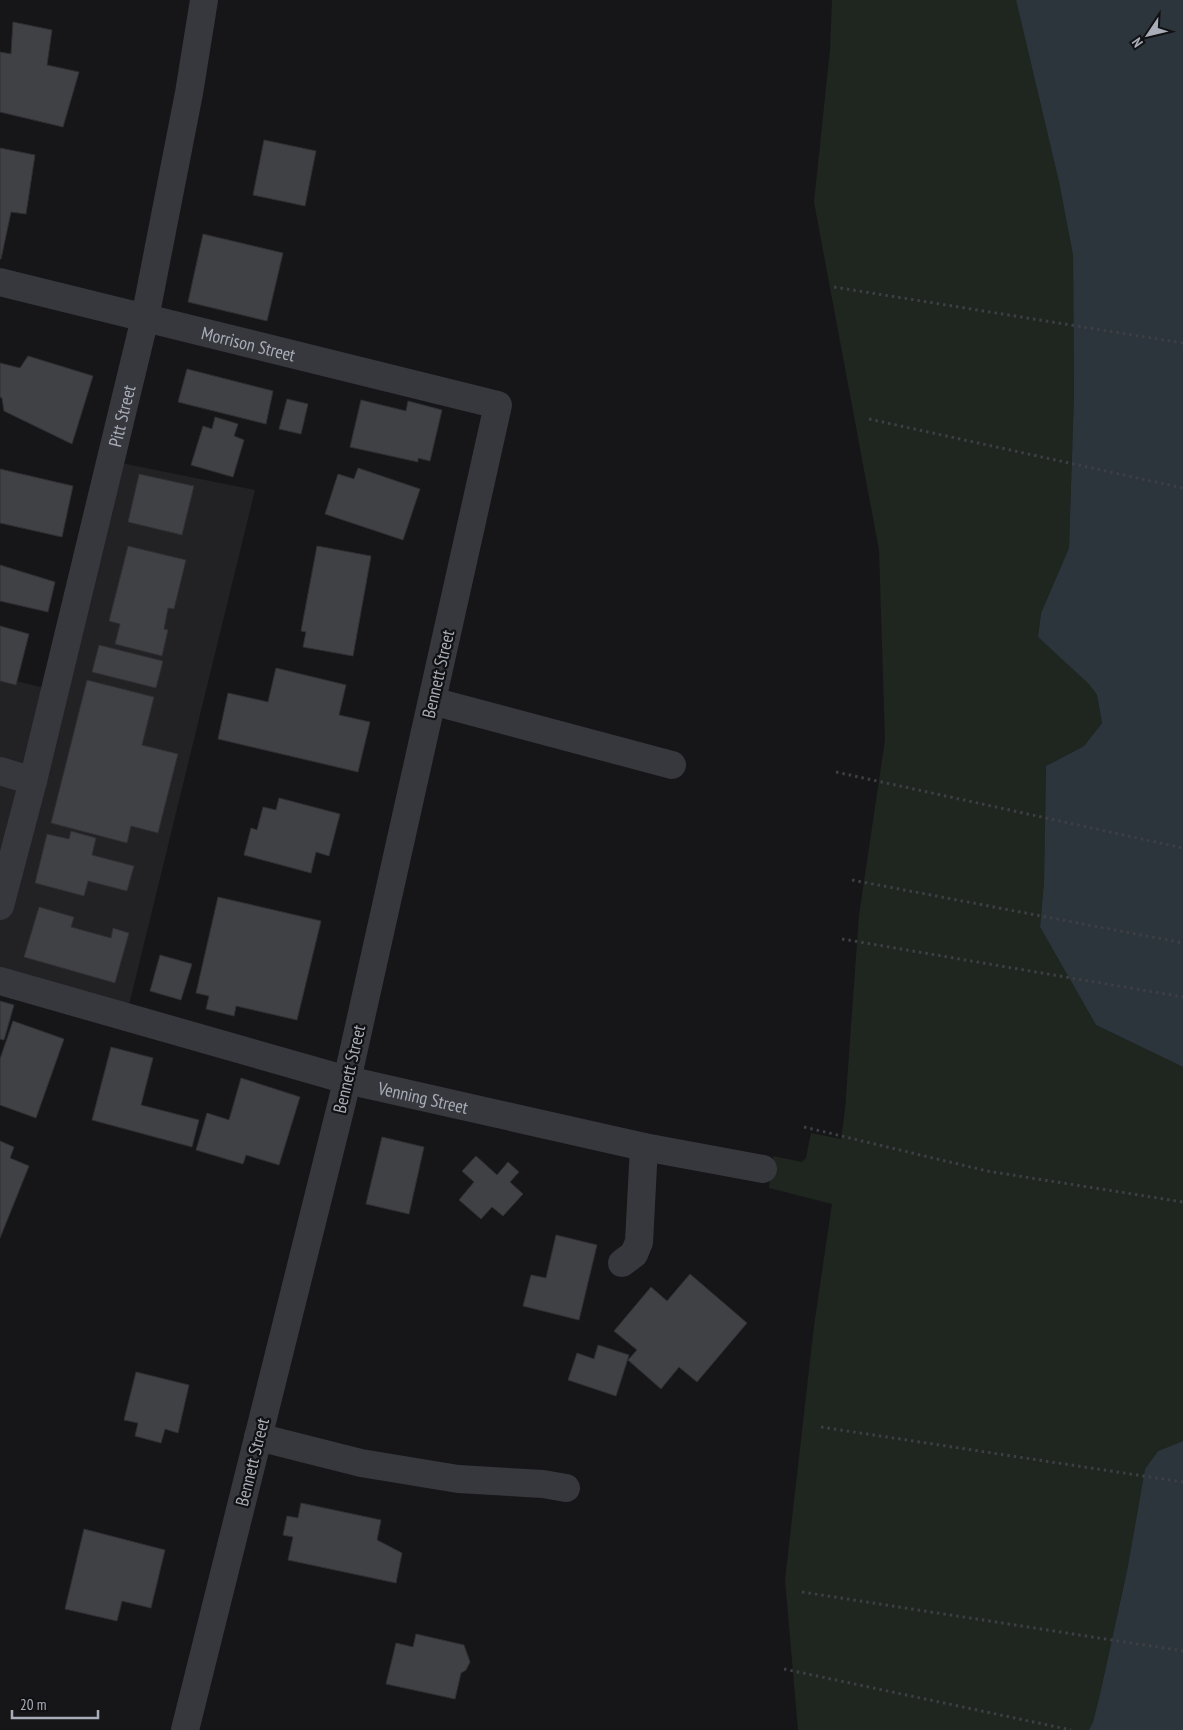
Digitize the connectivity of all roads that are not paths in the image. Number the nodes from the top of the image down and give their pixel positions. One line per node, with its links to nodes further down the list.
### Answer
1 (204, 0): 3 (street, Pitt Street)
2 (0, 282): 3 (street, Morrison Street)
3 (145, 318): 4 (street, Morrison Street); 8 (street, Pitt Street)
4 (498, 404): 5 (street, Bennett Street)
5 (432, 701): 6 (street); 13 (street, Bennett Street)
6 (672, 765)
7 (0, 772): 8 (street)
8 (33, 781): 9 (street, Pitt Street)
9 (21, 829): 10 (street); 11 (street, Pitt Street)
10 (0, 847)
11 (0, 906)
12 (0, 981): 13 (street, Venning Street)
13 (347, 1080): 14 (street, Venning Street); 17 (street, Bennett Street)
14 (644, 1147): 15 (street, Venning Street); 16 (street)
15 (763, 1170)
16 (622, 1263)
17 (258, 1437): 18 (street); 19 (street, Bennett Street)
18 (566, 1488)
19 (185, 1730)

